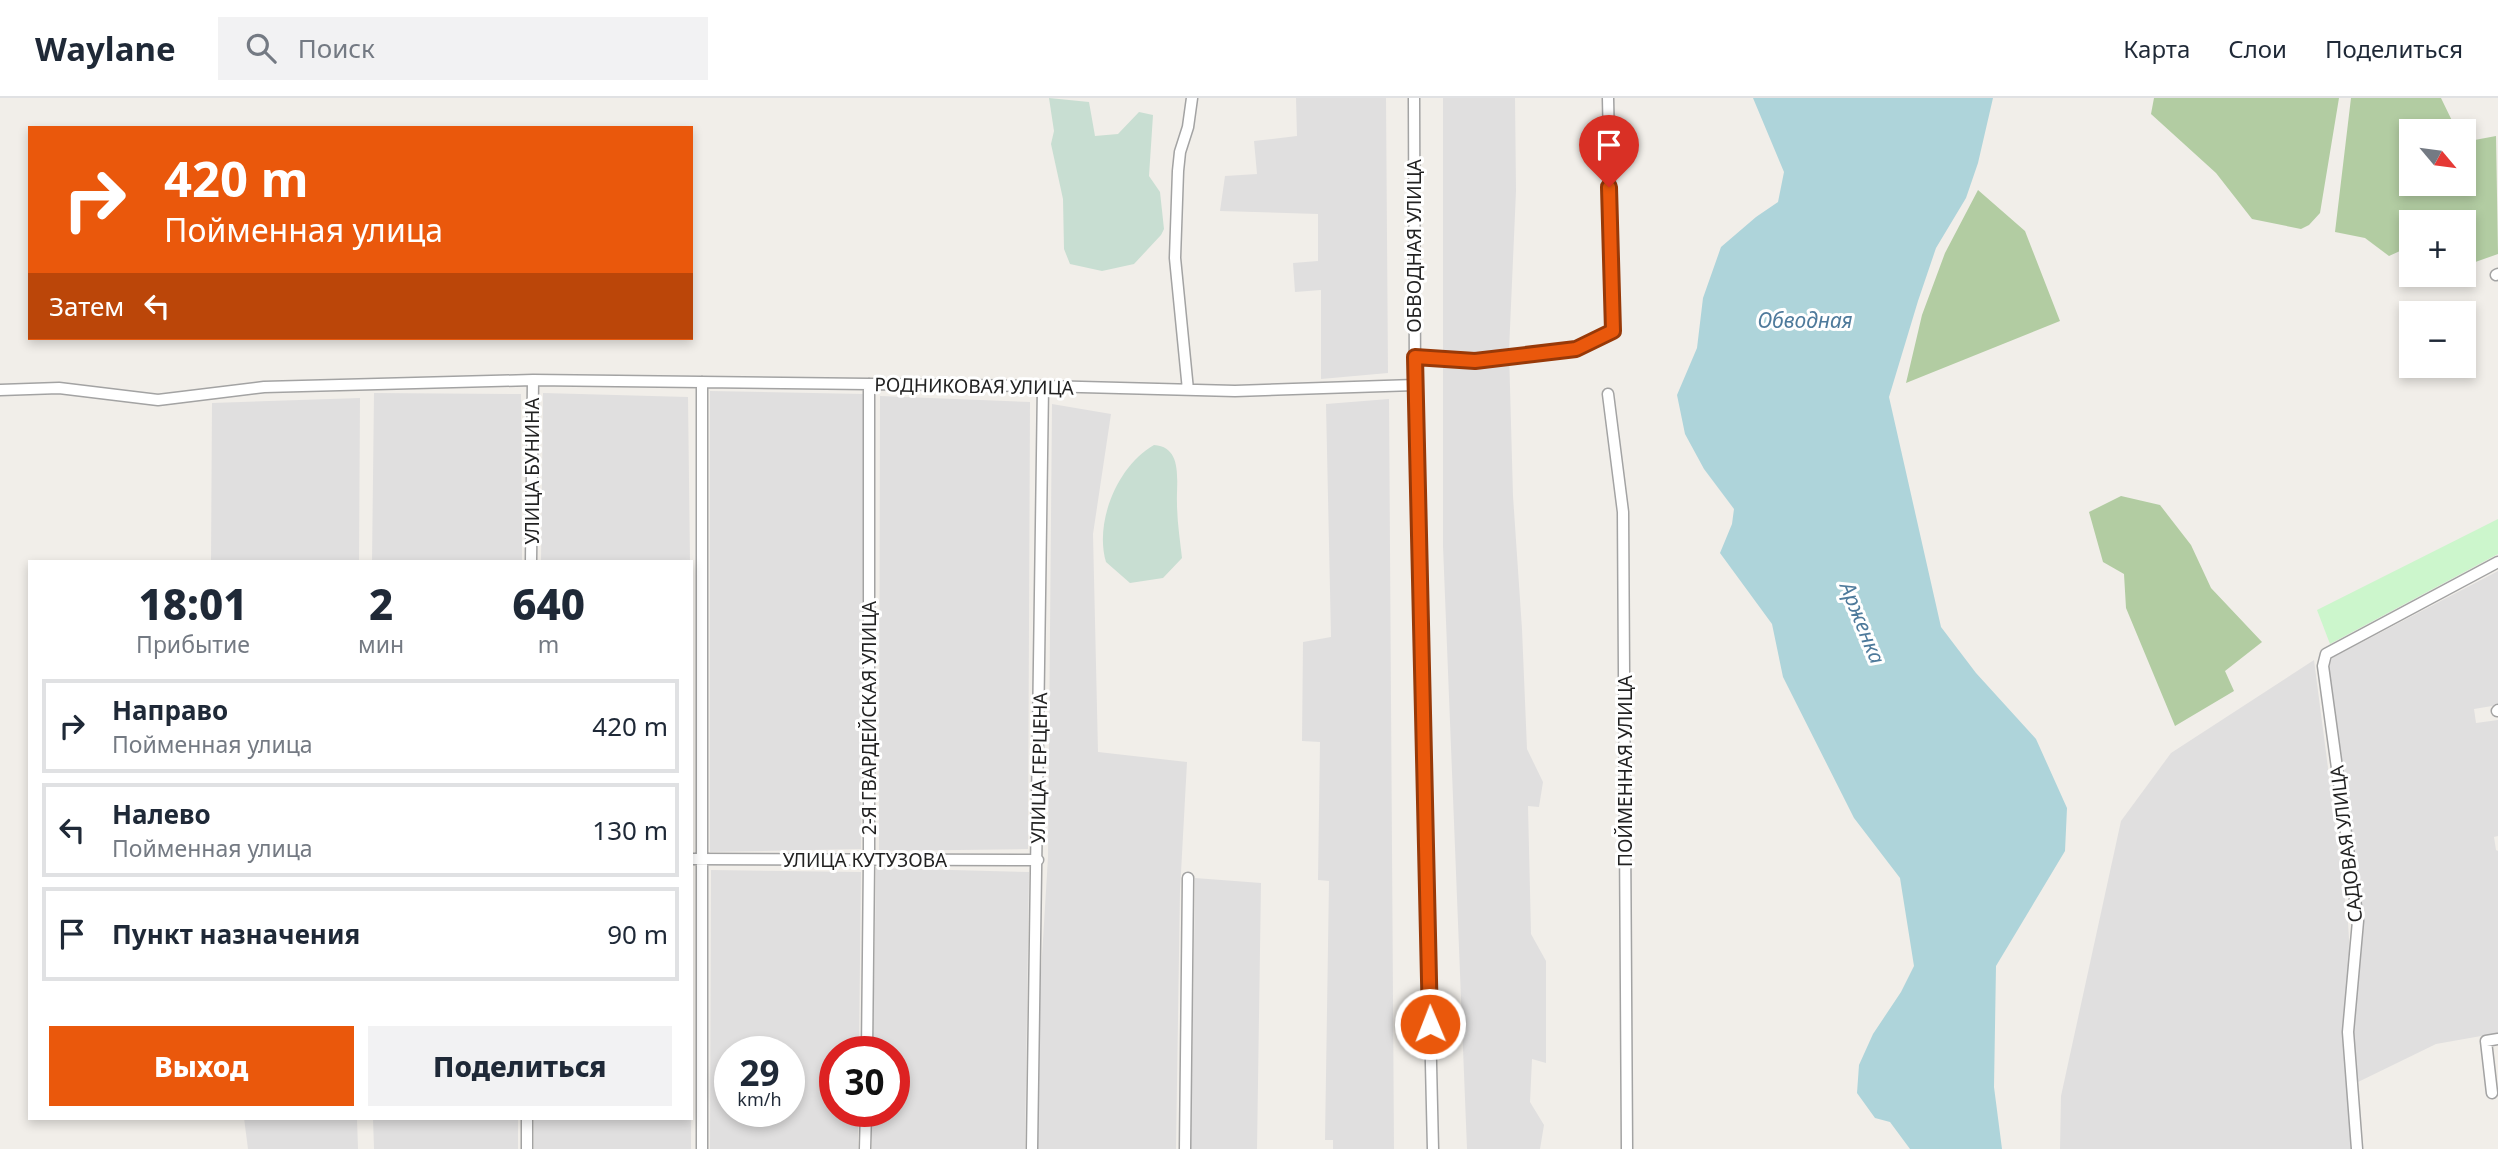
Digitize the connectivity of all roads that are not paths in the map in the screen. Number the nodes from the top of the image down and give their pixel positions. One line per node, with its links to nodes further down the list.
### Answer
1 (1192, 98): 11 (street)
2 (1414, 98): 4 (street, ОБВОДНАЯ УЛИЦА)
3 (1608, 98): 4 (street)
4 (1415, 357): 8 (street, ОБВОДНАЯ УЛИЦА)
5 (533, 380): 6 (street, РОДНИКОВАЯ УЛИЦА); 10 (street, РОДНИКОВАЯ УЛИЦА); 13 (street, УЛИЦА БУНИНА)
6 (702, 382): 7 (street, РОДНИКОВАЯ УЛИЦА); 15 (street)
7 (869, 384): 9 (street, РОДНИКОВАЯ УЛИЦА); 16 (street, 2-Я ГВАРДЕЙСКАЯ УЛИЦА)
8 (1415, 385): 11 (street, РОДНИКОВАЯ УЛИЦА); 29 (street, ОБВОДНАЯ УЛИЦА)
9 (1043, 386): 11 (street, РОДНИКОВАЯ УЛИЦА); 17 (street, УЛИЦА ГЕРЦЕНА)
10 (0, 390)
11 (1188, 390)
12 (1608, 394): 30 (street, ПОЙМЕННАЯ УЛИЦА)
13 (531, 560)
14 (2498, 562): 31 (street, САДОВАЯ УЛИЦА)
15 (697, 859): 16 (street, УЛИЦА КУТУЗОВА); 25 (street)
16 (869, 860): 17 (street, УЛИЦА КУТУЗОВА); 19 (street, 2-Я ГВАРДЕЙСКАЯ УЛИЦА)
17 (1038, 860): 27 (street, УЛИЦА ГЕРЦЕНА)
18 (1188, 878): 28 (street)
19 (867, 1036)
20 (2498, 1039): 21 (street)
21 (2492, 1093)
22 (527, 1120): 24 (street)
23 (866, 1127): 26 (street)
24 (527, 1149)
25 (702, 1149)
26 (865, 1149)
27 (1032, 1149)
28 (1185, 1149)
29 (1433, 1149)
30 (1627, 1149)
31 (2357, 1149)

